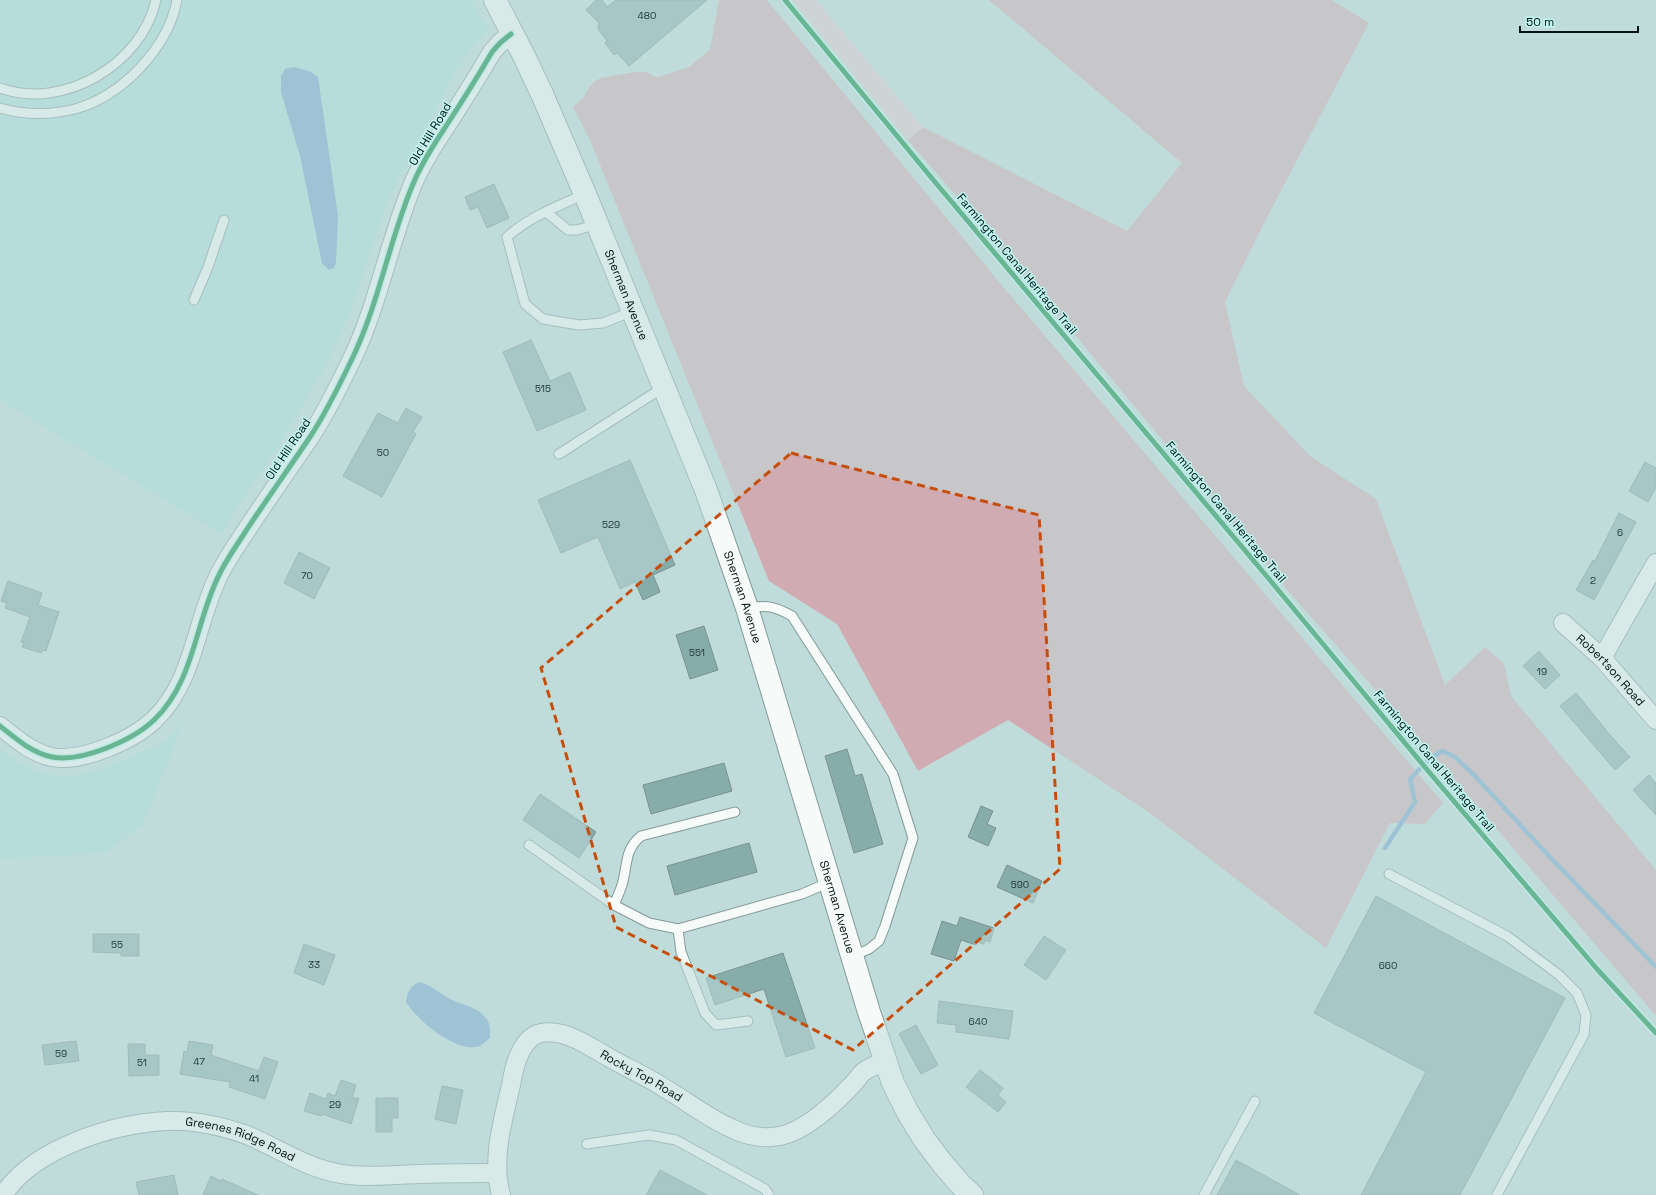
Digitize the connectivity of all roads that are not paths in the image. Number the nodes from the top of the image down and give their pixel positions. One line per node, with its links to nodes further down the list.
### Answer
1 (156, 0): 5 (lane)
2 (177, 0): 6 (lane)
3 (495, 0): 4 (main road, Sherman Avenue)
4 (512, 34): 7 (main road, Sherman Avenue); 20 (street, Old Hill Road)
5 (0, 88)
6 (0, 108)
7 (585, 194): 8 (lane); 10 (main road, Sherman Avenue)
8 (546, 212): 10 (lane); 12 (lane)
9 (224, 220): 11 (lane)
10 (597, 224): 12 (main road, Sherman Avenue)
11 (194, 300)
12 (633, 311): 13 (main road, Sherman Avenue)
13 (664, 387): 14 (lane); 16 (main road, Sherman Avenue)
14 (558, 454)
15 (1656, 563): 18 (street)
16 (747, 608): 24 (main road, Sherman Avenue); 27 (lane)
17 (1563, 623): 18 (street, Robertson Road)
18 (1602, 658): 19 (street, Robertson Road)
19 (1656, 720)
20 (0, 726)
21 (735, 812): 25 (lane)
22 (529, 845): 25 (lane)
23 (1389, 874): 38 (lane)
24 (830, 882): 26 (lane); 27 (main road, Sherman Avenue)
25 (614, 905): 26 (lane)
26 (678, 929): 28 (lane)
27 (853, 956): 29 (main road, Sherman Avenue)
28 (748, 1021)
29 (885, 1062): 32 (street, Rocky Top Road); 36 (main road, Sherman Avenue)
30 (1255, 1101): 37 (lane)
31 (587, 1144): 35 (lane)
32 (496, 1173): 33 (street, Greenes Ridge Road); 34 (street, Rocky Top Road)
33 (3, 1195)
34 (501, 1195)
35 (769, 1195)
36 (972, 1195)
37 (1204, 1195)
38 (1497, 1195)

